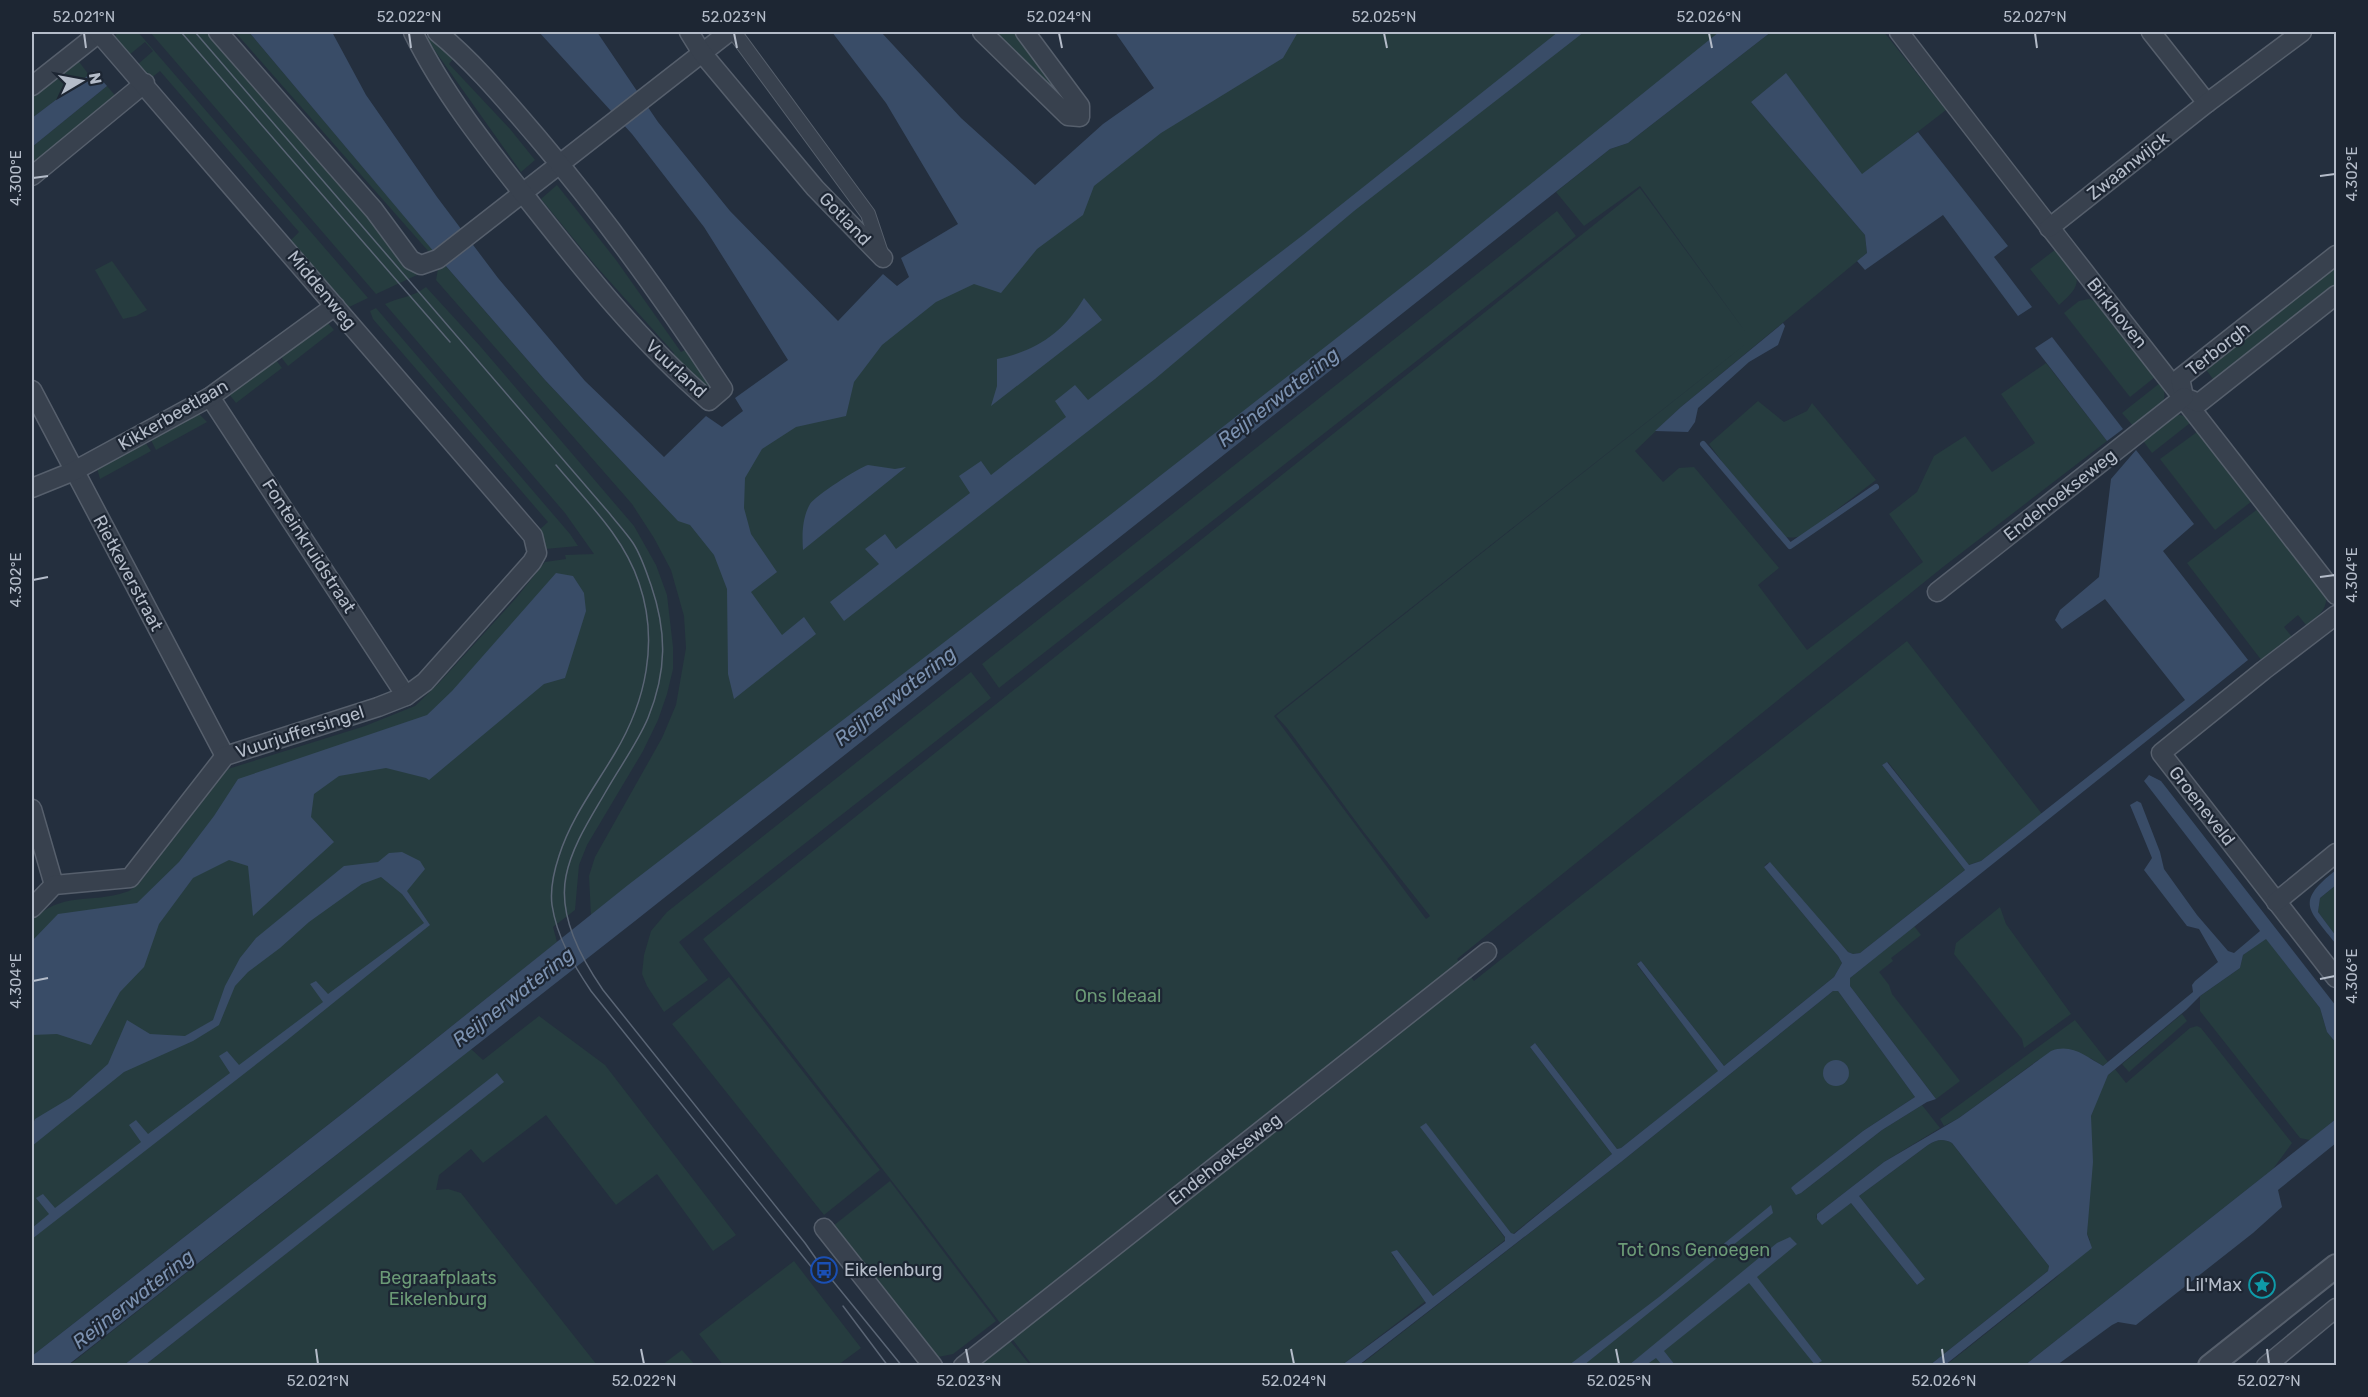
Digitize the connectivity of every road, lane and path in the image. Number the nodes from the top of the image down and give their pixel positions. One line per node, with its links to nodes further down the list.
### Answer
1 (99, 32): 14 (street, Middenweg); 15 (street)
2 (218, 32): 19 (street)
3 (413, 32): 19 (street, Vuurland)
4 (437, 32): 17 (street, Vuurland)
5 (689, 32): 13 (street, Gotland)
6 (729, 32): 13 (street)
7 (734, 32): 22 (street, Gotland)
8 (982, 32): 9 (street)
9 (1025, 32)
10 (1899, 32): 20 (street, Birkhoven)
11 (2151, 32): 16 (street)
12 (2302, 32): 16 (street, Zwaanwijck)
13 (702, 53): 17 (street); 22 (street, Gotland)
14 (145, 83): 18 (street); 24 (street, Middenweg)
15 (32, 86)
16 (2207, 103): 20 (street, Zwaanwijck)
17 (560, 164): 19 (street); 19 (street, Vuurland)
18 (32, 176)
19 (523, 193)
20 (2049, 228): 27 (street, Birkhoven)
21 (2337, 255): 27 (street, Terborgh)
22 (883, 258)
23 (2337, 295): 27 (street, Terborgh)
24 (335, 306): 26 (street, Kikkerbeetlaan); 30 (street, Middenweg)
25 (32, 390): 28 (street, Rietkeverstraat)
26 (210, 397): 28 (street, Kikkerbeetlaan); 34 (street, Fonteinkruidstraat)
27 (2184, 397): 31 (street, Endehoekseweg); 32 (street, Birkhoven)
28 (74, 471): 29 (street, Kikkerbeetlaan); 35 (street, Rietkeverstraat)
29 (32, 488)
30 (537, 553): 34 (street, Vuurjuffersingel)
31 (1937, 592)
32 (2337, 595)
33 (2337, 615): 39 (street, Groeneveld)
34 (406, 696): 35 (street, Vuurjuffersingel)
35 (225, 756): 38 (street, Vuurjuffersingel)
36 (32, 809): 38 (street)
37 (2337, 853): 39 (street)
38 (54, 885): 40 (street)
39 (2276, 902): 42 (street, Groeneveld)
40 (32, 908)
41 (1487, 952): 47 (street, Endehoekseweg)
42 (2337, 978)
43 (824, 1228): 46 (street)
44 (2337, 1266): 48 (street)
45 (2337, 1308): 49 (street)
46 (933, 1365)
47 (963, 1365)
48 (2210, 1365)
49 (2266, 1365)

